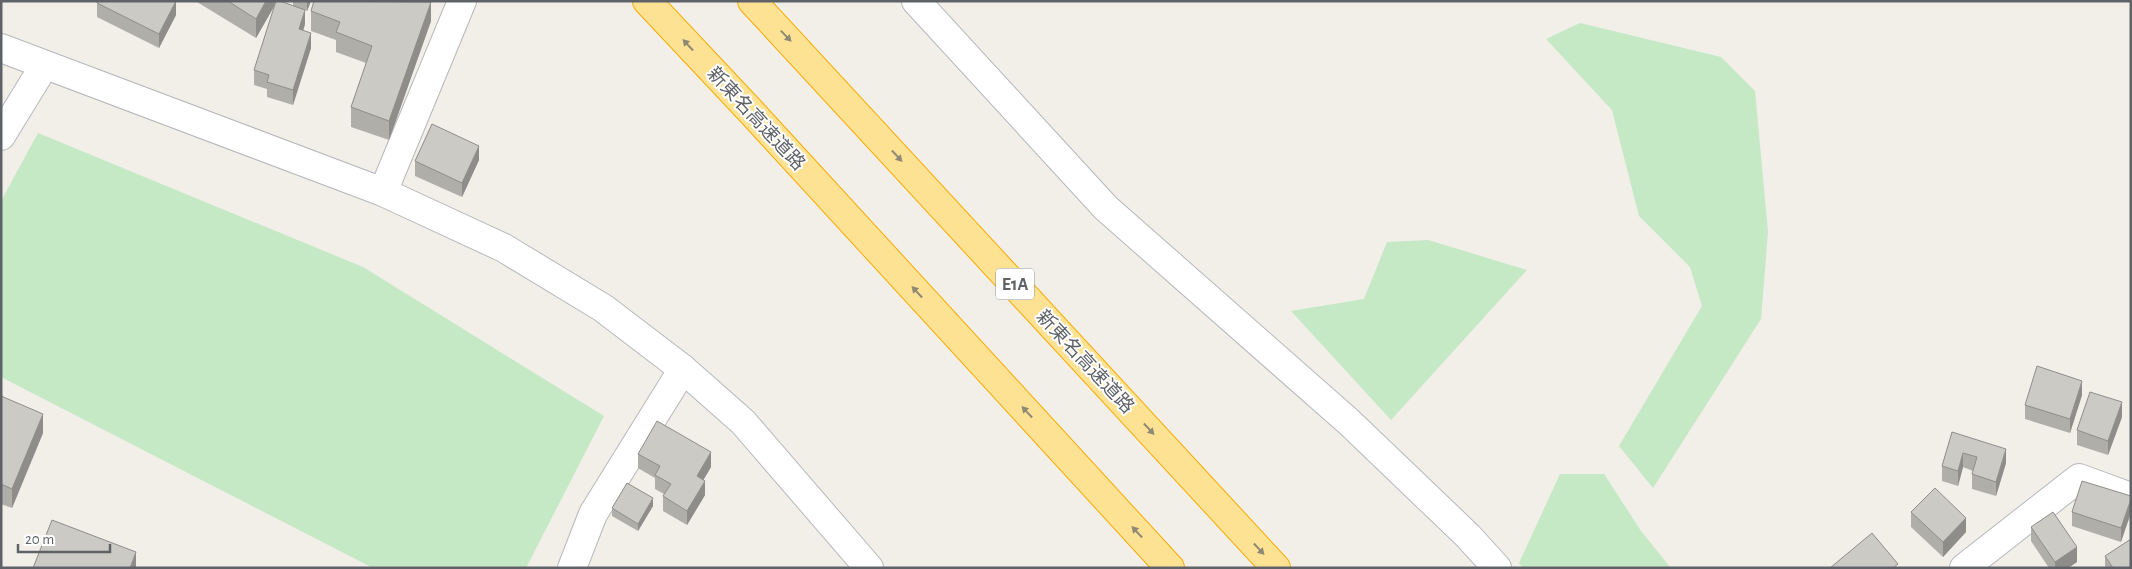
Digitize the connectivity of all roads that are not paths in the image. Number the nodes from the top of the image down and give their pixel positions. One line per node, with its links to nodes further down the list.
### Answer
1 (462, 1): 8 (street)
2 (647, 1): 13 (highway, 新東名高速道路, one-way to 2)
3 (752, 1): 14 (highway, 新東名高速道路 / E1A, one-way to 14)
4 (916, 1): 15 (street)
5 (1, 48): 6 (street)
6 (44, 66): 7 (street); 8 (street)
7 (1, 136)
8 (383, 192): 9 (street)
9 (683, 369): 11 (street); 12 (street)
10 (2131, 497): 16 (street)
11 (572, 568)
12 (869, 568)
13 (1170, 568)
14 (1276, 568)
15 (1497, 568)
16 (1964, 568)

